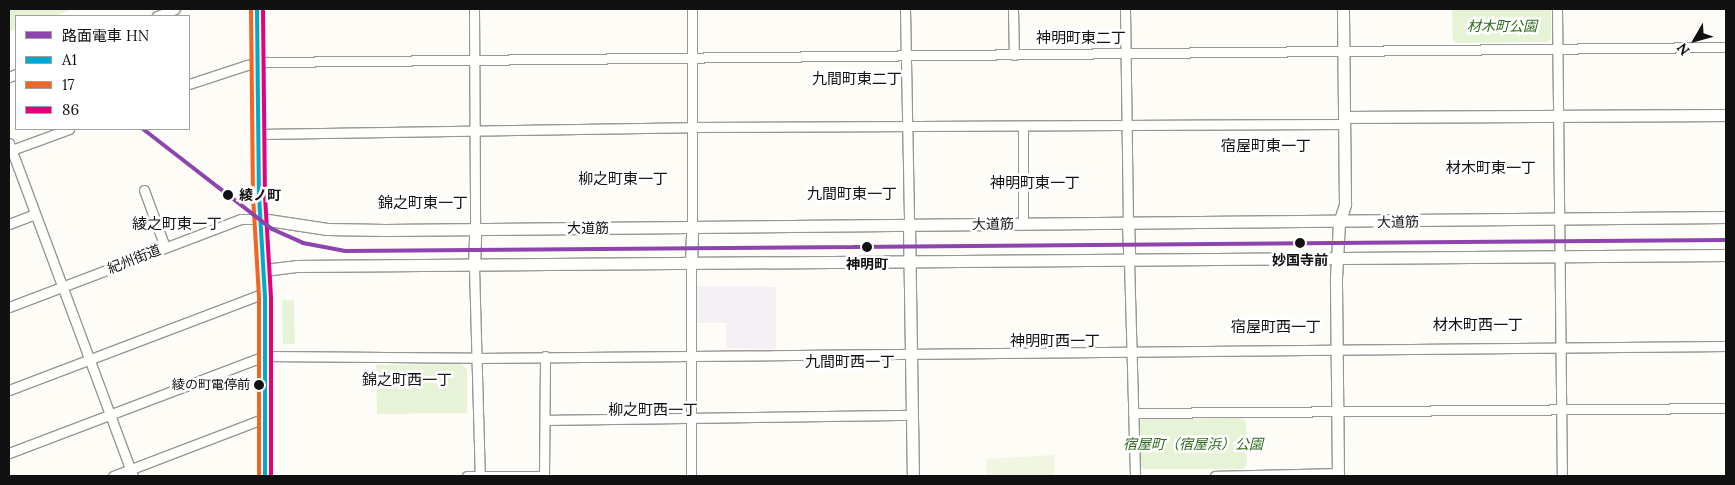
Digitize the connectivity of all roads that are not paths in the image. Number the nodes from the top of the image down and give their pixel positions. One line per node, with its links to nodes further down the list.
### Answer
1 (175, 9): 10 (street)
2 (257, 9): 19 (main road)
3 (474, 9): 17 (street)
4 (692, 9): 18 (street)
5 (905, 9): 15 (street)
6 (1013, 9): 16 (street)
7 (1125, 9): 14 (street)
8 (1343, 9): 13 (street)
9 (1557, 9): 12 (street)
10 (160, 15)
11 (1726, 47): 12 (street)
12 (1557, 48): 13 (street); 22 (street)
13 (1343, 50): 14 (street); 23 (street)
14 (1125, 53): 16 (street); 24 (street)
15 (906, 54): 16 (street); 18 (street); 25 (street)
16 (1014, 55)
17 (474, 58): 18 (street); 19 (street); 29 (street)
18 (692, 58): 27 (street)
19 (257, 63): 20 (street); 30 (main road)
20 (190, 84)
21 (1726, 115): 22 (street)
22 (1560, 117): 23 (street); 35 (street)
23 (1345, 121): 24 (street); 38 (street)
24 (1125, 125): 26 (street); 37 (street)
25 (907, 126): 26 (street); 27 (street); 41 (street)
26 (1023, 126): 40 (street)
27 (691, 127): 29 (street); 42 (street)
28 (66, 130): 31 (street)
29 (475, 130): 30 (street); 43 (street)
30 (258, 134): 36 (main road)
31 (10, 148): 33 (street)
32 (144, 190): 44 (street)
33 (35, 214): 39 (street); 53 (street)
34 (1726, 217): 35 (street, 大道筋)
35 (1558, 218): 38 (street, 大道筋); 46 (street)
36 (261, 219): 43 (street, 大道筋); 44 (street, 紀州街道); 52 (main road)
37 (1128, 222): 38 (street, 大道筋); 40 (street, 大道筋); 48 (street)
38 (1339, 222): 47 (street)
39 (9, 224)
40 (1023, 224): 41 (street, 大道筋)
41 (909, 226): 42 (street, 大道筋); 49 (street)
42 (692, 228): 43 (street, 大道筋); 50 (street)
43 (475, 229): 51 (street)
44 (165, 247): 53 (street, 紀州街道)
45 (1726, 255): 46 (street)
46 (1559, 257): 47 (street); 57 (street)
47 (1337, 259): 48 (street); 58 (street)
48 (1129, 260): 49 (street); 59 (street)
49 (909, 261): 50 (street); 60 (street)
50 (691, 263): 51 (street); 63 (street)
51 (474, 267): 52 (street); 65 (street)
52 (264, 270): 54 (main road)
53 (62, 286): 55 (street, 紀州街道); 64 (street)
54 (265, 293): 61 (main road); 64 (street)
55 (9, 307)
56 (1726, 346): 57 (street)
57 (1562, 348): 58 (street); 69 (street)
58 (1336, 350): 59 (street); 68 (street)
59 (1131, 351): 60 (street); 70 (street)
60 (910, 353): 63 (street); 72 (street)
61 (265, 356): 65 (street); 71 (street); 74 (main road)
62 (545, 356): 63 (street); 65 (street); 75 (street)
63 (692, 356): 73 (street)
64 (89, 358): 66 (street); 71 (street)
65 (476, 358): 82 (street)
66 (9, 390)
67 (1726, 408): 69 (street)
68 (1337, 410): 69 (street); 70 (street); 78 (street)
69 (1562, 411): 88 (street)
70 (1134, 413): 86 (street)
71 (110, 415): 76 (street); 77 (street)
72 (911, 415): 73 (street); 85 (street)
73 (692, 417): 75 (street); 84 (street)
74 (265, 418): 77 (street); 80 (main road)
75 (546, 420): 83 (street)
76 (9, 453)
77 (132, 473): 79 (street)
78 (1338, 475): 87 (street)
79 (113, 476)
80 (265, 476)
81 (467, 476): 82 (street)
82 (480, 476): 83 (street)
83 (544, 476)
84 (691, 476)
85 (913, 476)
86 (1135, 476)
87 (1215, 476)
88 (1562, 476)

